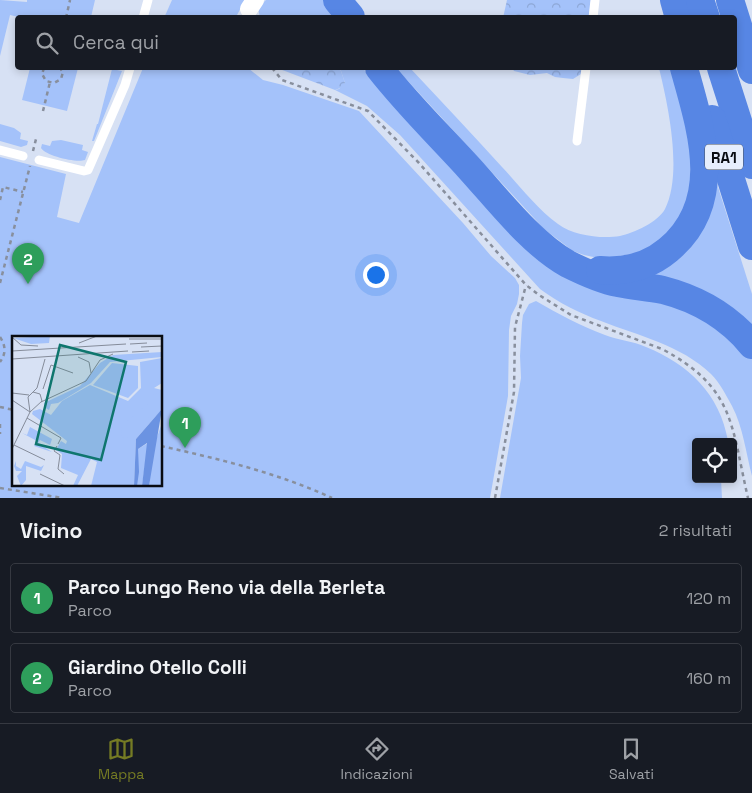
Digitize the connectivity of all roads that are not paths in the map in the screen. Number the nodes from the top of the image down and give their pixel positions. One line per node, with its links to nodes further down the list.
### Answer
1 (148, 0): 8 (lane)
2 (337, 0): 9 (highway)
3 (346, 0): 10 (highway)
4 (595, 0): 11 (lane)
5 (672, 0): 12 (highway); 13 (highway)
6 (700, 0): 14 (highway)
7 (730, 0): 15 (highway)
8 (144, 15)
9 (350, 15)
10 (351, 15)
11 (593, 15)
12 (674, 15)
13 (679, 15)
14 (705, 15)
15 (735, 15)
16 (737, 22): 23 (highway)
17 (129, 70): 25 (lane)
18 (381, 70): 28 (highway)
19 (586, 70): 24 (lane)
20 (685, 70): 28 (highway)
21 (696, 70): 27 (highway, RA1)
22 (723, 70): 26 (highway)
23 (752, 70)
24 (577, 140)
25 (0, 150)
26 (752, 165)
27 (752, 246)
28 (569, 265): 29 (highway)
29 (752, 345)

